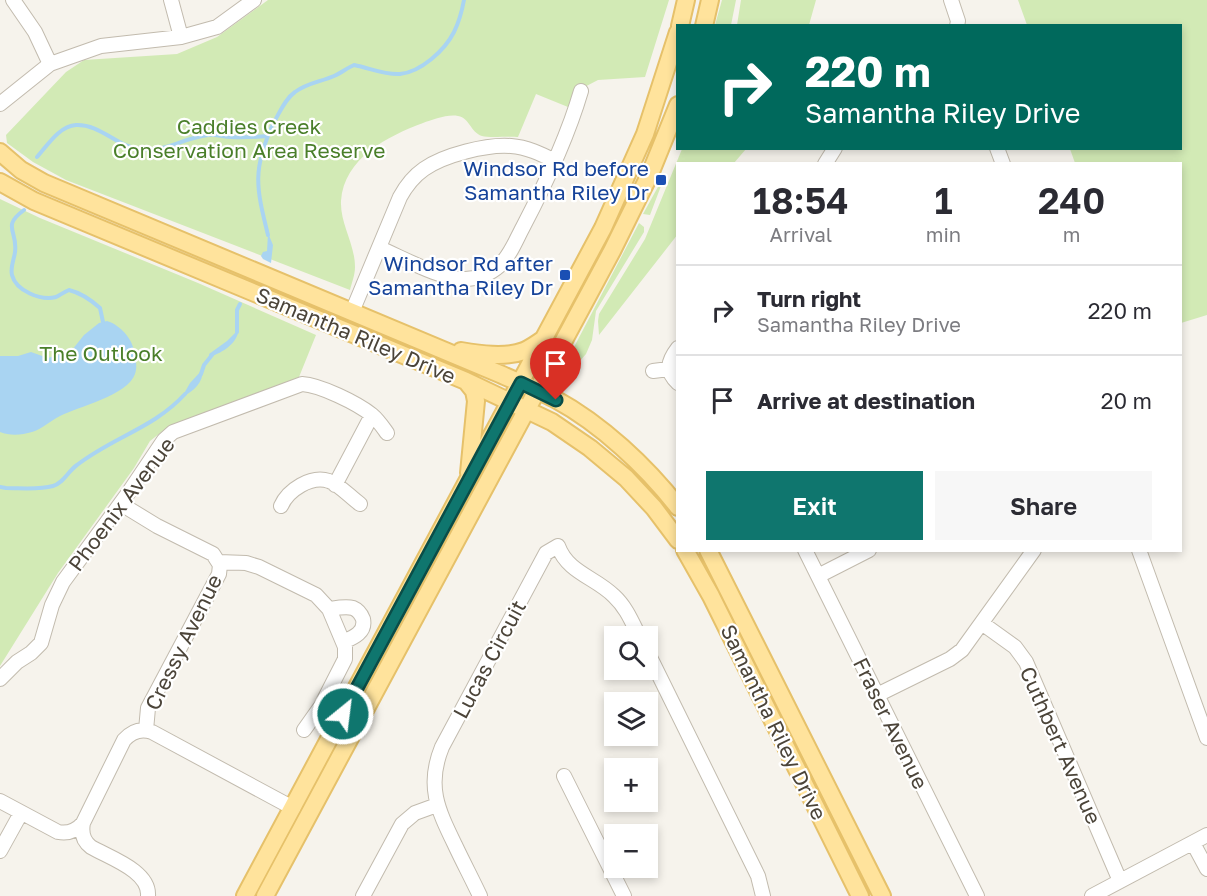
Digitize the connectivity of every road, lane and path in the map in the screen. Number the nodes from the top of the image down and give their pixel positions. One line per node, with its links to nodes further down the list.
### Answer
1 (13, 0): 12 (street)
2 (171, 0): 10 (street)
3 (254, 0): 10 (street)
4 (686, 0): 7 (main road)
5 (711, 0): 8 (main road)
6 (951, 0): 9 (street)
7 (680, 24)
8 (705, 24)
9 (957, 24)
10 (180, 37): 12 (street)
11 (676, 38): 21 (main road)
12 (50, 64): 14 (street)
13 (581, 91): 17 (street)
14 (0, 104)
15 (676, 110): 29 (main road)
16 (0, 153): 20 (main road, Samantha Riley Drive)
17 (555, 161): 19 (street); 19 (street)
18 (4, 184): 27 (main road, Samantha Riley Drive)
19 (379, 248): 20 (street)
20 (352, 312): 22 (main road, Samantha Riley Drive)
21 (546, 338): 22 (main road); 28 (main road)
22 (439, 348): 28 (main road, Samantha Riley Drive)
23 (676, 351): 24 (street)
24 (669, 369): 25 (street); 26 (street)
25 (653, 371)
26 (676, 380)
27 (466, 381): 30 (main road, Samantha Riley Drive); 35 (main road)
28 (521, 383): 29 (main road, Samantha Riley Drive); 30 (main road)
29 (537, 391): 31 (main road); 38 (main road, Samantha Riley Drive)
30 (511, 402): 31 (main road, Samantha Riley Drive); 35 (main road)
31 (528, 410): 40 (main road, Samantha Riley Drive); 72 (main road)
32 (372, 415): 33 (street, Phoenix Avenue); 34 (street); 36 (street, Phoenix Avenue)
33 (387, 433)
34 (335, 484): 37 (street); 39 (street)
35 (467, 485): 62 (main road)
36 (121, 504): 47 (street, Cressy Avenue); 54 (street, Phoenix Avenue)
37 (360, 504)
38 (676, 505)
39 (281, 506)
40 (676, 537)
41 (686, 552): 77 (main road, Samantha Riley Drive)
42 (709, 552): 78 (main road, Samantha Riley Drive)
43 (807, 552): 48 (street, Fraser Avenue)
44 (865, 552): 48 (street)
45 (1032, 552): 50 (street)
46 (1140, 552): 58 (street)
47 (219, 562): 49 (street); 56 (street, Cressy Avenue)
48 (818, 576): 55 (street, Fraser Avenue)
49 (329, 609): 52 (street); 52 (street)
50 (983, 624): 55 (street); 69 (street, Cuthbert Avenue)
51 (634, 626): 61 (street, Lucas Circuit)
52 (343, 642): 57 (street)
53 (658, 673): 76 (street)
54 (0, 679)
55 (877, 695): 79 (street, Fraser Avenue)
56 (146, 730): 62 (street); 64 (street)
57 (304, 730)
58 (1207, 738)
59 (564, 776): 75 (street)
60 (0, 801): 63 (street)
61 (437, 805): 73 (street); 74 (street, Lucas Circuit)
62 (293, 807): 71 (main road)
63 (21, 813): 64 (street); 67 (street)
64 (83, 823): 70 (street)
65 (1207, 836): 66 (street)
66 (1193, 843): 68 (street); 69 (street)
67 (0, 851)
68 (1207, 869)
69 (1120, 881): 80 (street)
70 (148, 896)
71 (245, 896)
72 (265, 896)
73 (363, 896)
74 (480, 896)
75 (624, 896)
76 (763, 896)
77 (860, 896)
78 (882, 896)
79 (977, 896)
80 (1092, 896)

